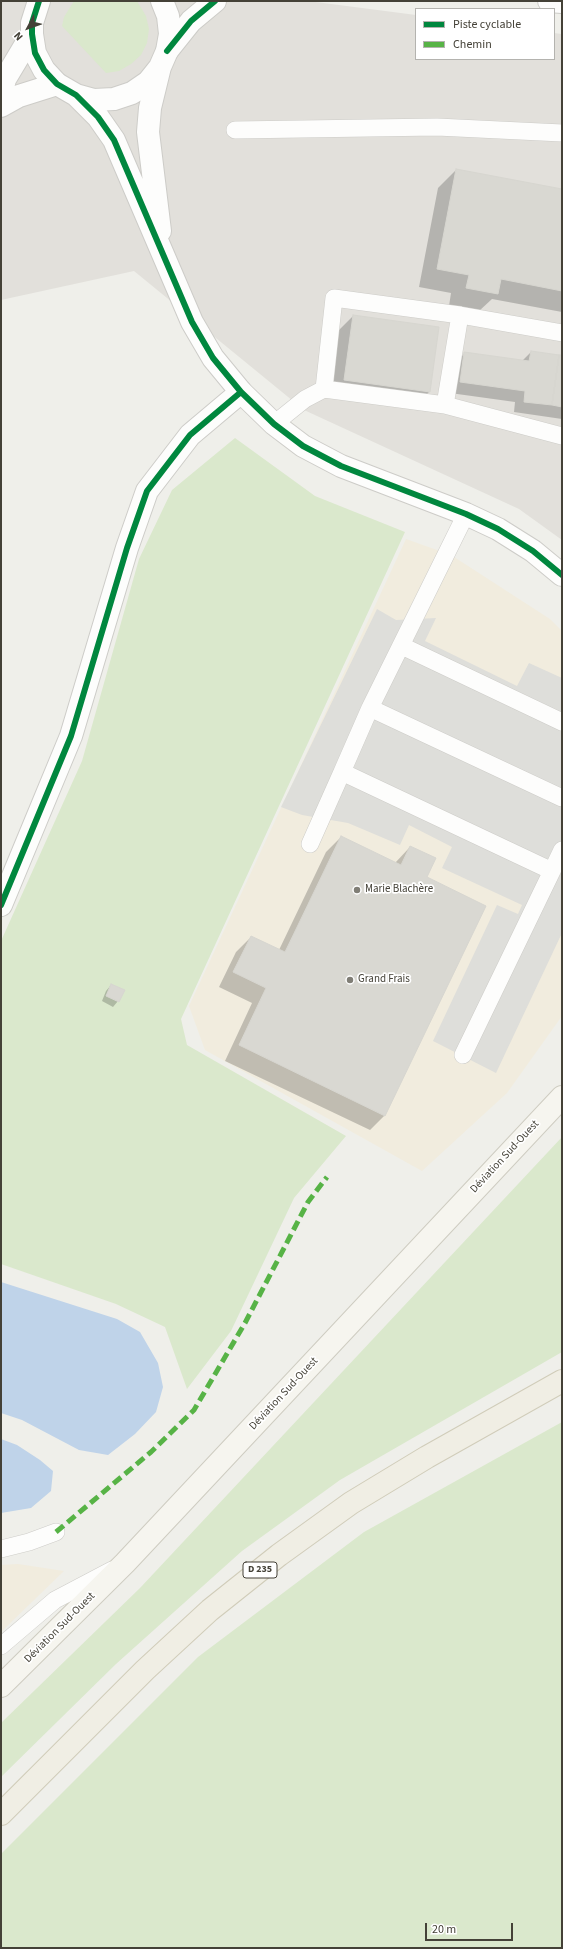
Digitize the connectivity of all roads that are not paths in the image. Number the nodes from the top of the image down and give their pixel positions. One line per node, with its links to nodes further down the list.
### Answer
1 (162, 1): 7 (street)
2 (215, 1): 7 (street)
3 (549, 1): 4 (street)
4 (562, 2)
5 (35, 5): 6 (street)
6 (32, 34): 8 (street); 10 (street)
7 (163, 59): 9 (street); 14 (street)
8 (57, 84): 9 (street); 11 (street)
9 (76, 95): 14 (street)
10 (1, 96)
11 (1, 106)
12 (235, 130): 13 (lane)
13 (562, 133)
14 (164, 259): 18 (street)
15 (460, 315): 16 (lane); 17 (lane); 19 (lane)
16 (562, 333)
17 (324, 389): 19 (lane); 20 (lane)
18 (241, 392): 20 (street); 32 (street)
19 (445, 405): 21 (lane)
20 (274, 424): 22 (street)
21 (562, 436)
22 (466, 514): 23 (street); 24 (lane)
23 (562, 576)
24 (402, 646): 25 (lane); 26 (lane)
25 (370, 708): 27 (lane); 28 (lane)
26 (562, 722)
27 (342, 772): 29 (lane); 31 (lane)
28 (562, 798)
29 (310, 844)
30 (562, 850): 31 (lane)
31 (552, 872): 33 (lane)
32 (1, 905)
33 (463, 1055)
34 (562, 1097): 38 (main road, Déviation Sud-Ouest)
35 (562, 1382): 41 (main road, D 235)
36 (56, 1532): 37 (lane)
37 (1, 1549)
38 (125, 1563): 39 (lane); 40 (main road, Déviation Sud-Ouest)
39 (1, 1646)
40 (1, 1686)
41 (1, 1814)

